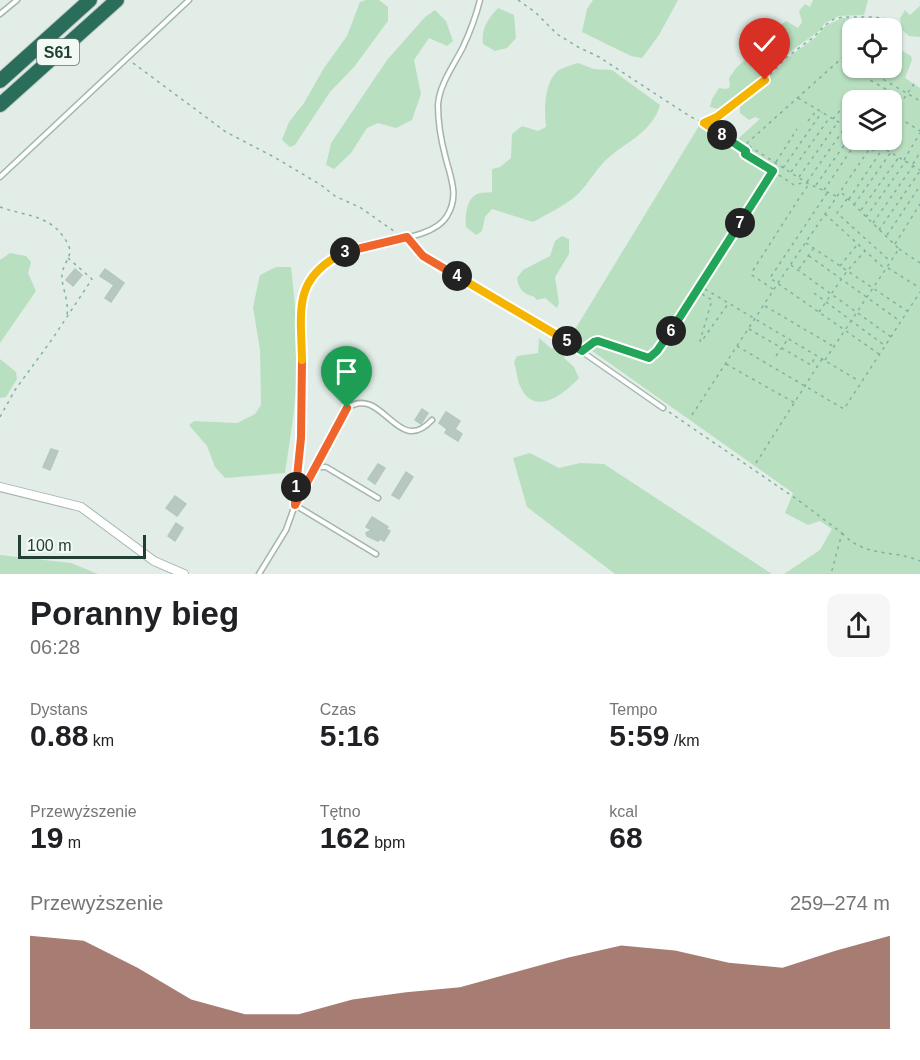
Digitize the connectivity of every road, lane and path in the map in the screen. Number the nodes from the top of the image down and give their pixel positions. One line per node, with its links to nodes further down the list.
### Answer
1 (17, 0): 7 (lane)
2 (90, 0): 13 (highway, S61)
3 (117, 0): 19 (highway, S61)
4 (189, 0): 9 (lane)
5 (480, 0): 68 (lane)
6 (518, 0): 28 (path)
7 (0, 14)
8 (880, 18): 28 (path)
9 (127, 58): 48 (lane); 68 (path)
10 (842, 59): 16 (path)
11 (867, 78): 17 (path)
12 (883, 78): 15 (path)
13 (0, 81)
14 (914, 84): 15 (path)
15 (907, 93): 17 (path); 18 (path)
16 (798, 98): 21 (path); 42 (path)
17 (903, 99)
18 (920, 101)
19 (0, 105)
20 (842, 108): 24 (path)
21 (817, 110): 22 (path); 25 (path)
22 (822, 112): 23 (path); 44 (path)
23 (830, 117): 24 (path); 47 (path)
24 (833, 119): 26 (path)
25 (808, 121)
26 (838, 122): 29 (path); 49 (path)
27 (902, 122): 32 (path)
28 (704, 123): 46 (path)
29 (842, 124)
30 (797, 129): 42 (path)
31 (842, 132): 51 (path)
32 (920, 132): 41 (path)
33 (842, 148): 52 (path)
34 (851, 150): 54 (path)
35 (869, 150): 55 (path)
36 (883, 150): 58 (path)
37 (888, 150): 38 (path)
38 (891, 152): 40 (path); 60 (path)
39 (920, 152): 43 (path)
40 (899, 157): 41 (path); 62 (path)
41 (905, 161): 43 (path); 64 (path)
42 (776, 163): 44 (path)
43 (913, 165): 45 (path); 65 (path)
44 (783, 168): 47 (path)
45 (920, 170): 66 (path)
46 (773, 171): 50 (path); 112 (path)
47 (791, 172): 49 (path)
48 (0, 177)
49 (799, 177): 50 (path)
50 (804, 181): 51 (path)
51 (808, 183): 52 (path); 88 (path)
52 (815, 186): 54 (path)
53 (920, 186): 67 (path)
54 (824, 190): 56 (path)
55 (840, 191): 57 (path); 58 (path)
56 (827, 192): 57 (path); 85 (path)
57 (837, 196): 63 (path)
58 (848, 199): 60 (path); 77 (path)
59 (920, 204): 71 (path)
60 (854, 205): 62 (path)
61 (0, 207): 76 (path)
62 (860, 211): 64 (path)
63 (825, 214): 69 (path); 70 (path)
64 (866, 217): 65 (path)
65 (873, 223): 66 (path)
66 (879, 230): 67 (path)
67 (886, 236): 71 (path)
68 (407, 237): 112 (lane); 129 (lane)
69 (805, 242): 72 (path); 79 (path)
70 (858, 244): 74 (path); 80 (path)
71 (895, 245): 73 (path)
72 (814, 248): 75 (path); 80 (path)
73 (898, 249): 77 (path); 78 (path)
74 (865, 251): 81 (path); 83 (path)
75 (809, 256): 82 (path); 84 (path)
76 (68, 258): 100 (path); 100 (path)
77 (891, 262): 81 (path)
78 (920, 263)
79 (790, 265): 82 (path); 85 (path)
80 (840, 266): 83 (path)
81 (887, 268): 87 (path); 89 (path)
82 (798, 270): 92 (path)
83 (847, 271): 84 (path); 87 (path)
84 (841, 279): 92 (path); 93 (path)
85 (778, 283): 88 (path); 97 (path)
86 (705, 289): 95 (path)
87 (873, 289): 93 (path); 99 (path)
88 (774, 290): 96 (path)
89 (920, 290): 99 (path)
90 (814, 293): 94 (path)
91 (702, 294): 95 (path)
92 (831, 294): 94 (path); 98 (path)
93 (867, 298): 98 (path); 103 (path)
94 (826, 302): 97 (path); 102 (path)
95 (729, 303): 101 (path)
96 (764, 305): 101 (path); 109 (path)
97 (819, 312): 105 (path)
98 (856, 312): 102 (path); 106 (path)
99 (907, 312): 103 (path)
100 (67, 316): 123 (path)
101 (755, 319): 104 (path); 107 (path)
102 (851, 321): 105 (path); 110 (path)
103 (901, 321): 106 (path)
104 (748, 329): 108 (path); 111 (path)
105 (845, 330): 109 (path); 114 (path)
106 (891, 337): 110 (path)
107 (788, 338): 111 (path); 113 (path)
108 (737, 346): 117 (path); 119 (path)
109 (834, 346): 116 (path)
110 (885, 346): 114 (path)
111 (782, 349): 113 (path); 115 (path)
112 (582, 351): 121 (lane)
113 (817, 355): 116 (path)
114 (879, 355): 118 (path)
115 (776, 356)
116 (824, 359): 118 (path); 119 (path)
117 (725, 364): 120 (path); 122 (path)
118 (861, 381): 119 (path)
119 (806, 385): 120 (path)
120 (795, 403): 125 (path)
121 (663, 408): 130 (path)
122 (692, 415)
123 (0, 417)
124 (432, 420): 126 (lane)
125 (756, 463)
126 (315, 467): 128 (lane); 129 (lane)
127 (0, 487): 133 (street)
128 (378, 498)
129 (295, 505): 131 (lane); 134 (lane)
130 (842, 533): 132 (path); 135 (path)
131 (376, 554)
132 (920, 561)
133 (184, 574)
134 (259, 574)
135 (831, 574)

